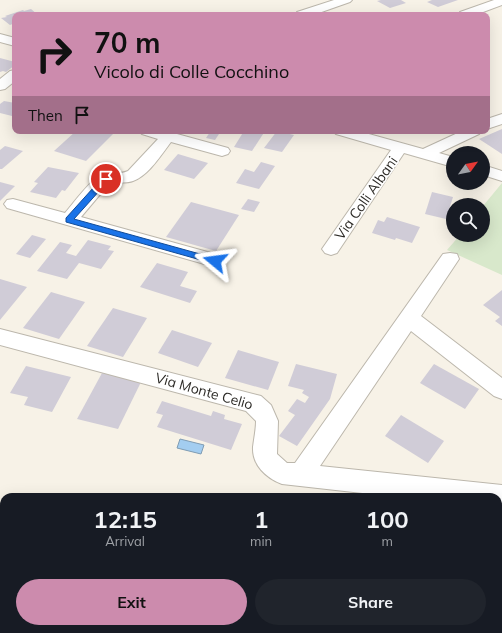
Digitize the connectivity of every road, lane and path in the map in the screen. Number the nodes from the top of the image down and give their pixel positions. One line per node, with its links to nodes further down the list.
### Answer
1 (346, 0): 3 (street)
2 (502, 1): 4 (street)
3 (310, 12)
4 (472, 12)
5 (0, 38): 6 (street)
6 (12, 41)
7 (12, 76): 8 (street)
8 (0, 86)
9 (502, 118): 10 (street)
10 (490, 124)
11 (170, 134): 15 (street); 21 (street)
12 (352, 134): 14 (street)
13 (468, 134): 16 (street)
14 (401, 147): 16 (street); 22 (street, Via Colli Albani)
15 (222, 151)
16 (425, 154): 17 (street)
17 (446, 160)
18 (490, 172): 19 (street)
19 (502, 176)
20 (13, 204): 21 (street)
21 (69, 220): 24 (street)
22 (331, 249)
23 (450, 259): 25 (street)
24 (215, 261)
25 (410, 318): 27 (street); 28 (street)
26 (0, 336): 28 (street, Via Monte Celio)
27 (502, 390)
28 (300, 476): 29 (street, Via Monte Celio)
29 (464, 493)

